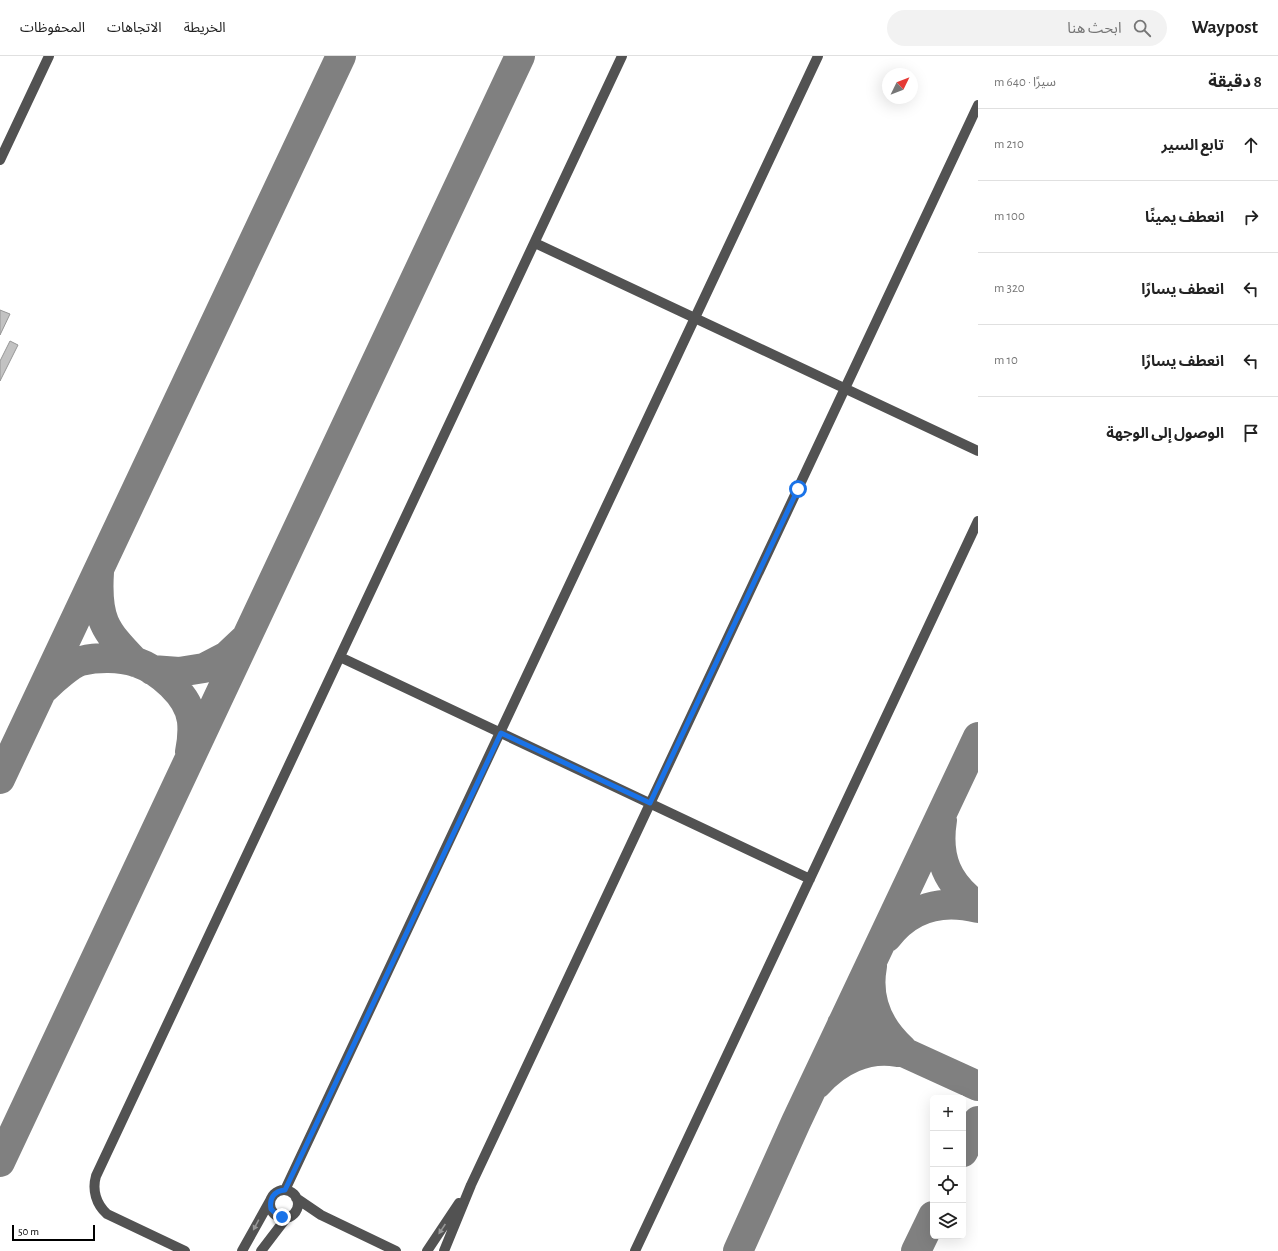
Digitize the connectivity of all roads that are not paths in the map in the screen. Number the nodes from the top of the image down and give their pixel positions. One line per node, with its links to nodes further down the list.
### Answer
1 (49, 56): 5 (lane)
2 (622, 56): 6 (lane)
3 (818, 56): 7 (lane)
4 (978, 105): 8 (lane)
5 (0, 160)
6 (534, 243): 7 (lane); 11 (lane)
7 (695, 318): 8 (lane); 12 (lane)
8 (845, 388): 9 (lane); 13 (lane)
9 (978, 451)
10 (978, 520): 14 (lane)
11 (340, 657): 12 (lane); 21 (lane)
12 (501, 733): 13 (lane); 16 (lane)
13 (650, 803): 14 (lane); 15 (lane)
14 (810, 879): 27 (lane)
15 (472, 1185): 25 (lane, one-way to 25); 26 (lane)
16 (285, 1190): 17 (lane); 18 (lane)
17 (296, 1198): 19 (lane); 20 (lane)
18 (271, 1199): 20 (lane); 22 (lane, one-way to 22)
19 (321, 1215): 20 (lane); 24 (lane)
20 (290, 1216): 23 (lane)
21 (185, 1251)
22 (242, 1251)
23 (261, 1251)
24 (395, 1251)
25 (427, 1251)
26 (444, 1251)
27 (635, 1251)

